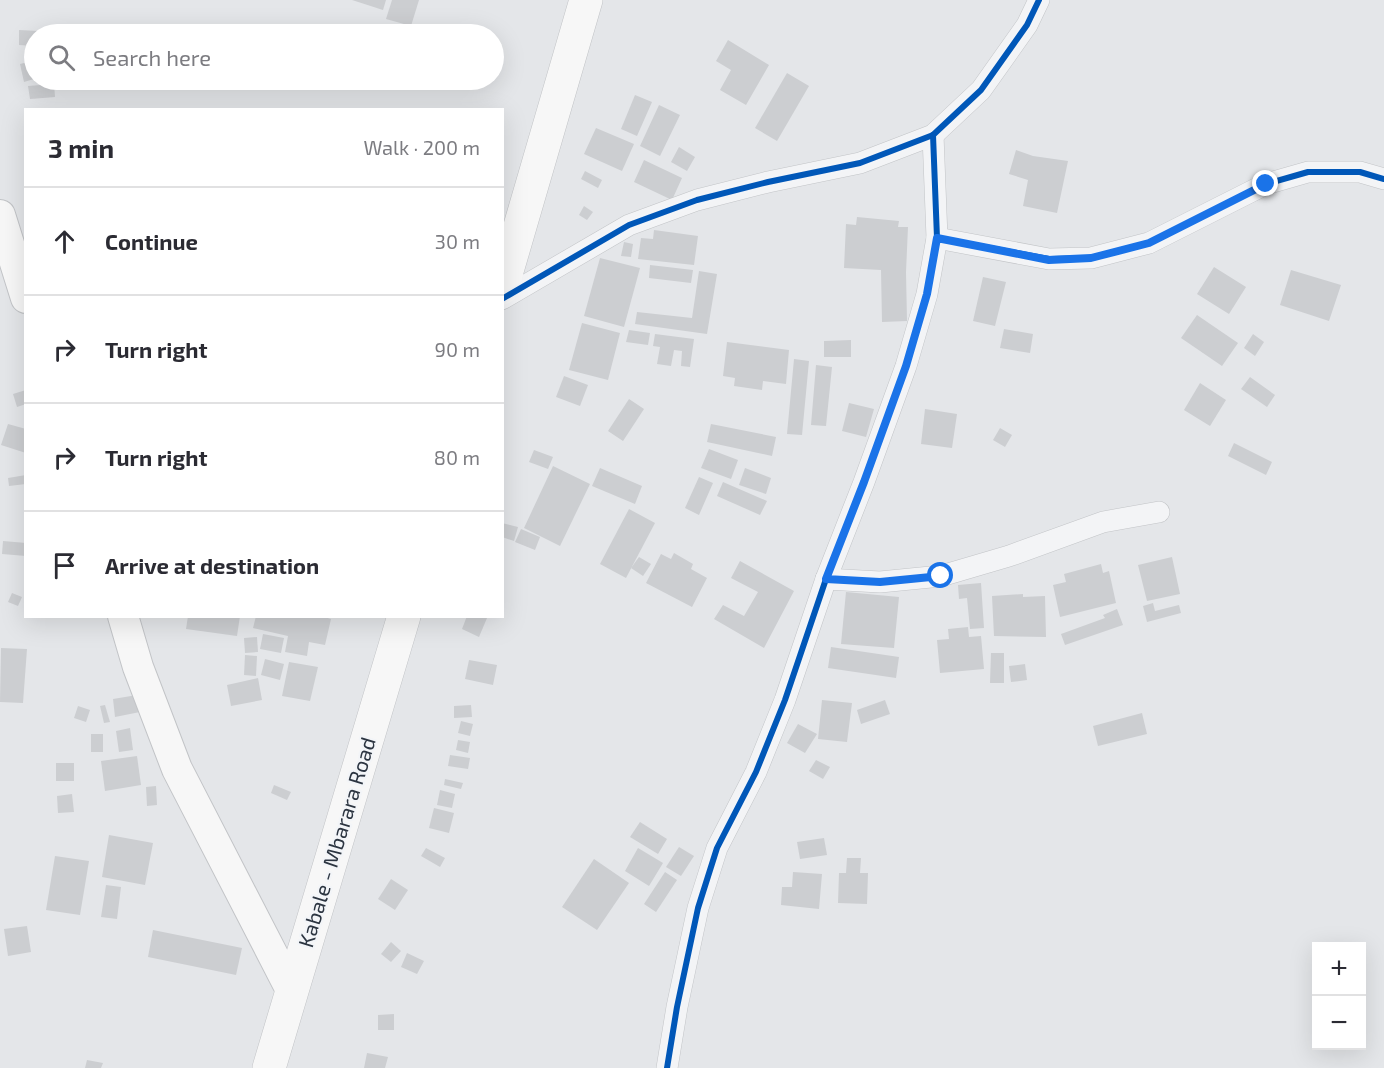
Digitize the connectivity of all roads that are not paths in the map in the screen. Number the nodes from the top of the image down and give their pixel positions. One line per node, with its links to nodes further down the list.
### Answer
1 (586, 0): 7 (main road)
2 (1039, 0): 3 (street)
3 (933, 135): 6 (street); 9 (street)
4 (1384, 179): 6 (street)
5 (0, 215): 8 (main road)
6 (937, 238): 11 (street)
7 (504, 281)
8 (24, 292)
9 (504, 298)
10 (1159, 512): 11 (street)
11 (826, 579): 16 (street)
12 (124, 618): 14 (main road)
13 (403, 618): 14 (main road, Kabale - Mbarara Road)
14 (291, 990): 15 (main road, Kabale - Mbarara Road)
15 (269, 1068)
16 (667, 1068)

